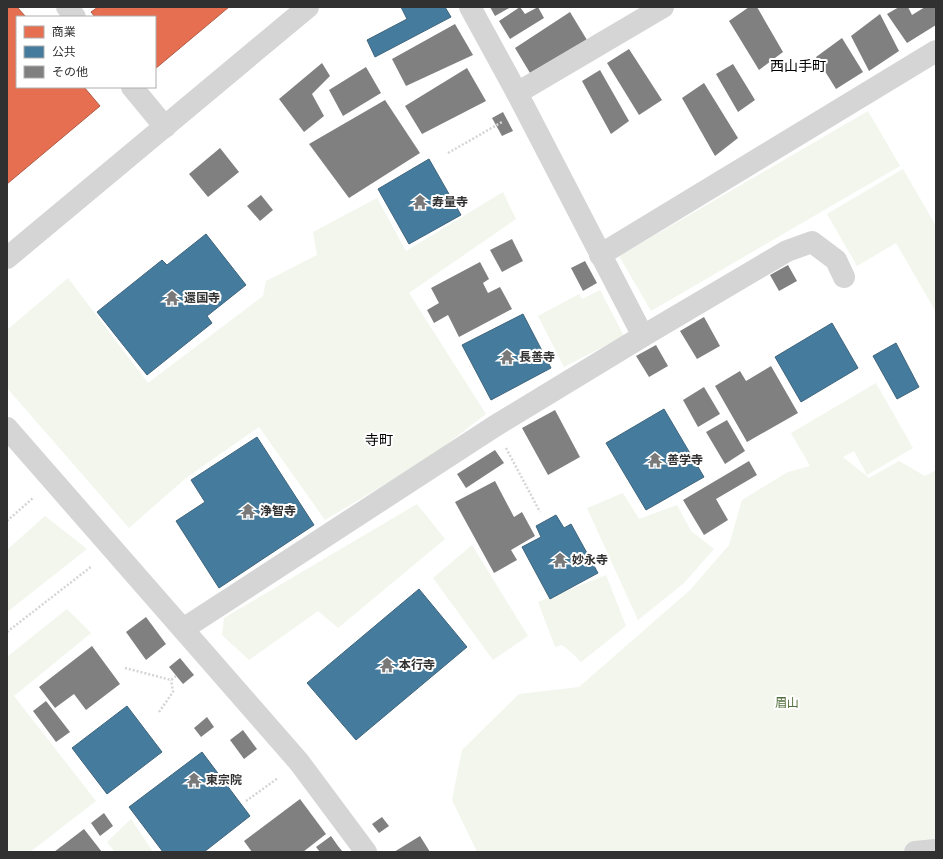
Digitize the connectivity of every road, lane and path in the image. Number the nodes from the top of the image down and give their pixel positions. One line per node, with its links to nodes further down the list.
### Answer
1 (67, 7): 5 (street)
2 (308, 7): 9 (street)
3 (470, 7): 8 (street)
4 (663, 7): 8 (street)
5 (74, 16)
6 (936, 51): 11 (street)
7 (133, 88): 9 (street)
8 (521, 101): 10 (path); 11 (street)
9 (165, 127): 12 (street)
10 (448, 153)
11 (600, 255): 14 (street)
12 (7, 258)
13 (844, 277): 14 (street)
14 (642, 336): 15 (street)
15 (495, 426): 18 (path); 21 (street)
16 (7, 428): 17 (street)
17 (53, 481): 19 (path); 20 (street)
18 (540, 512)
19 (7, 521)
20 (113, 550): 21 (street); 22 (path)
21 (183, 629): 27 (street)
22 (7, 632)
23 (126, 668): 25 (path)
24 (176, 676): 25 (path)
25 (171, 680): 26 (path)
26 (159, 712)
27 (299, 762): 28 (path); 30 (street)
28 (246, 801)
29 (936, 850): 31 (street)
30 (366, 852)
31 (915, 852)

